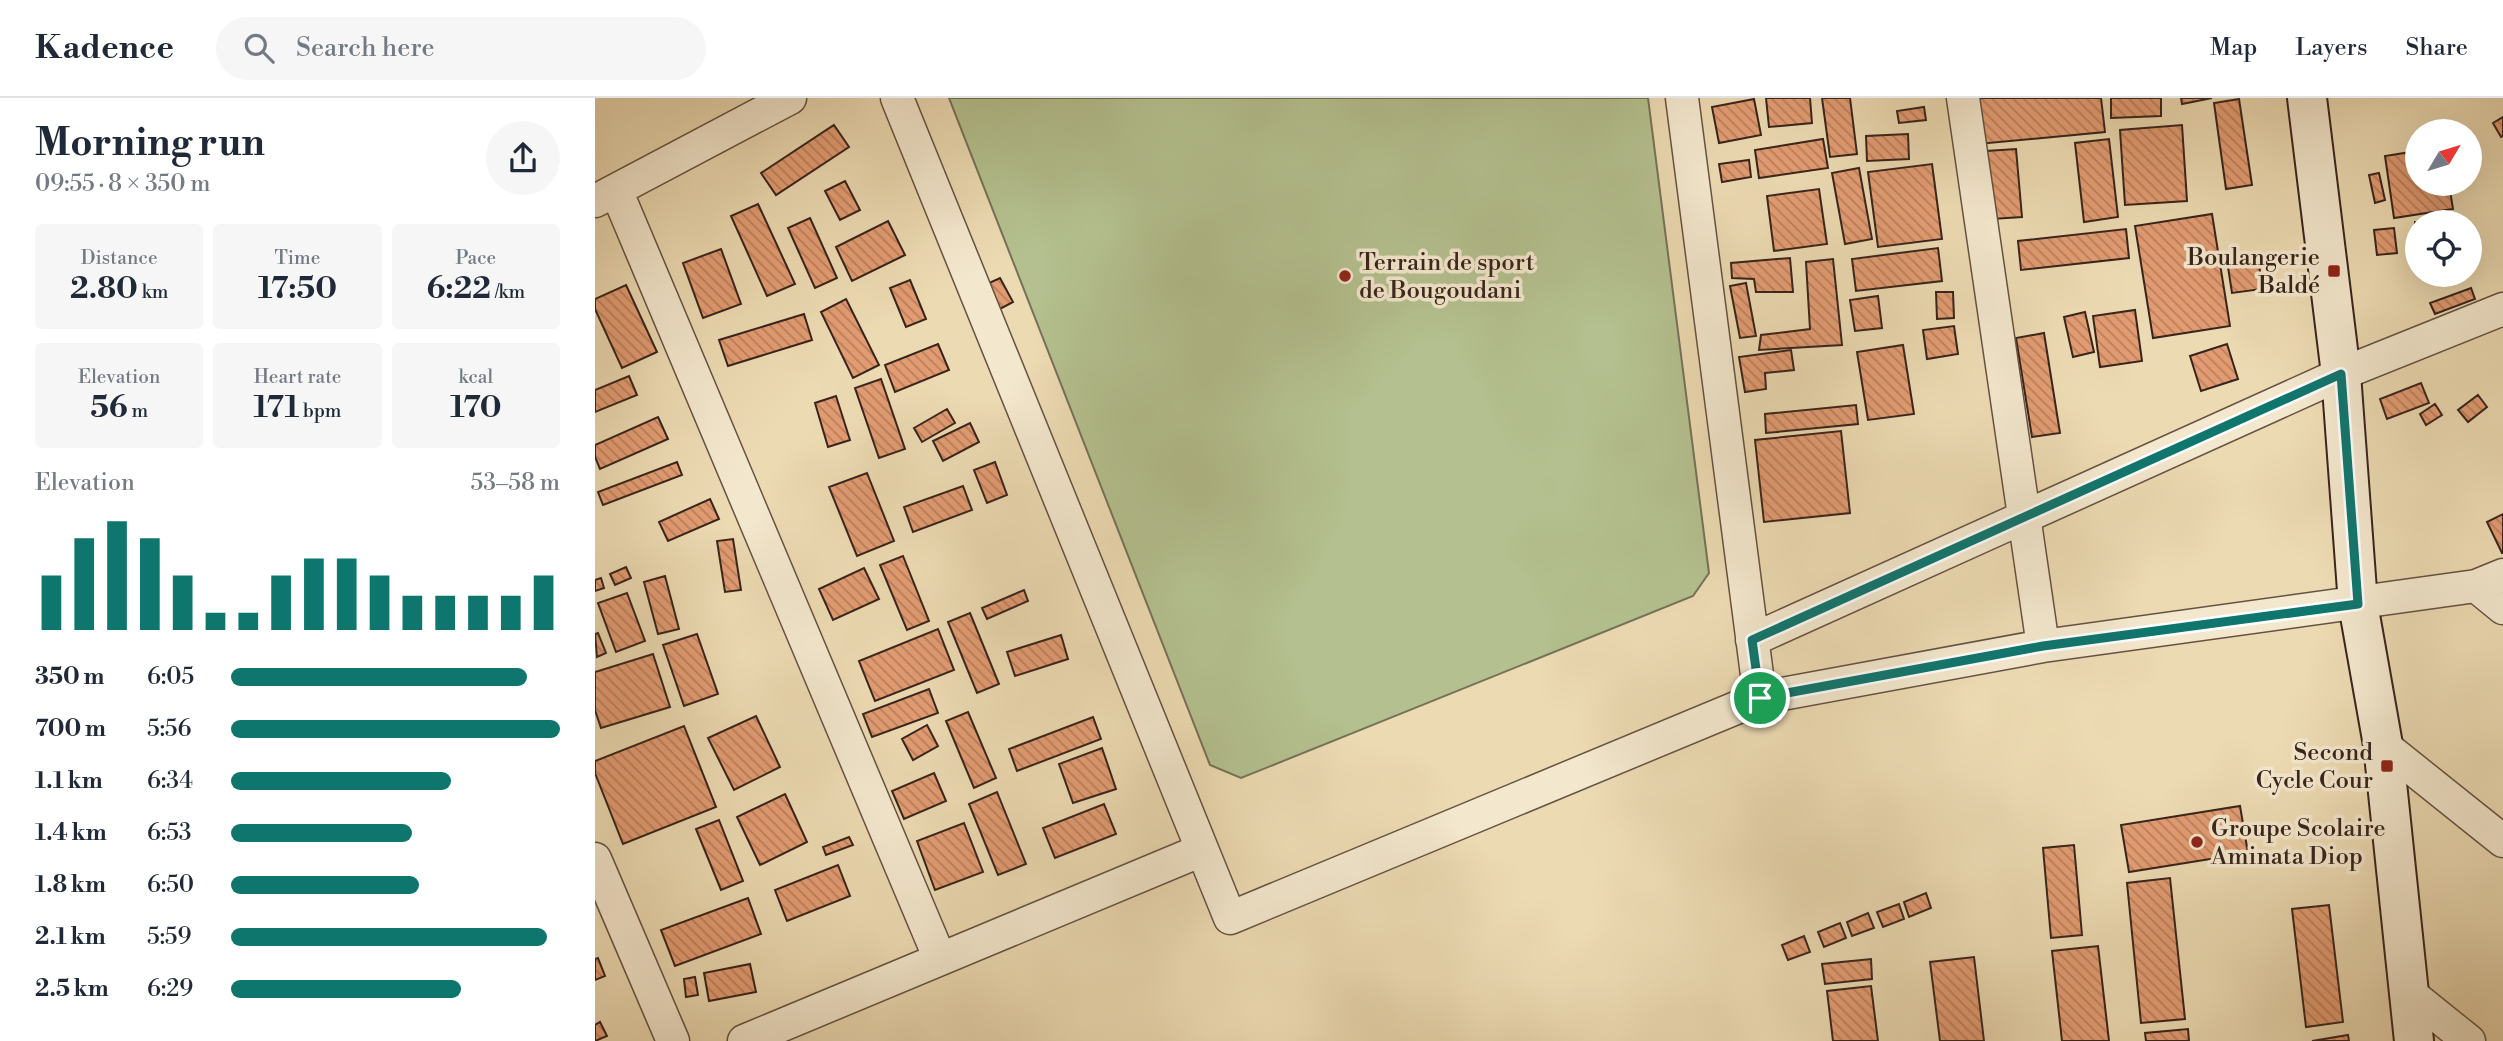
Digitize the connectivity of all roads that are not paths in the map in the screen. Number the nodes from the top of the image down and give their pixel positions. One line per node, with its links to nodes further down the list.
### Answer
1 (790, 98): 6 (street)
2 (897, 98): 18 (street)
3 (1682, 98): 13 (street)
4 (1963, 98): 9 (street)
5 (2307, 98): 8 (street)
6 (605, 195): 20 (street)
7 (2503, 309): 8 (street)
8 (2341, 374): 9 (street); 11 (street)
9 (2024, 517): 13 (street); 14 (street)
10 (2490, 581): 11 (street); 12 (street)
11 (2358, 604): 14 (street); 16 (street)
12 (2503, 608)
13 (1752, 640): 15 (street)
14 (2043, 646): 15 (street)
15 (1760, 698): 18 (street)
16 (2383, 745): 17 (street); 21 (street)
17 (2503, 841)
18 (1202, 850): 20 (street)
19 (595, 859): 22 (street)
20 (940, 959): 23 (street)
21 (2407, 992): 24 (street); 25 (street)
22 (673, 1041)
23 (744, 1041)
24 (2414, 1041)
25 (2469, 1041)

